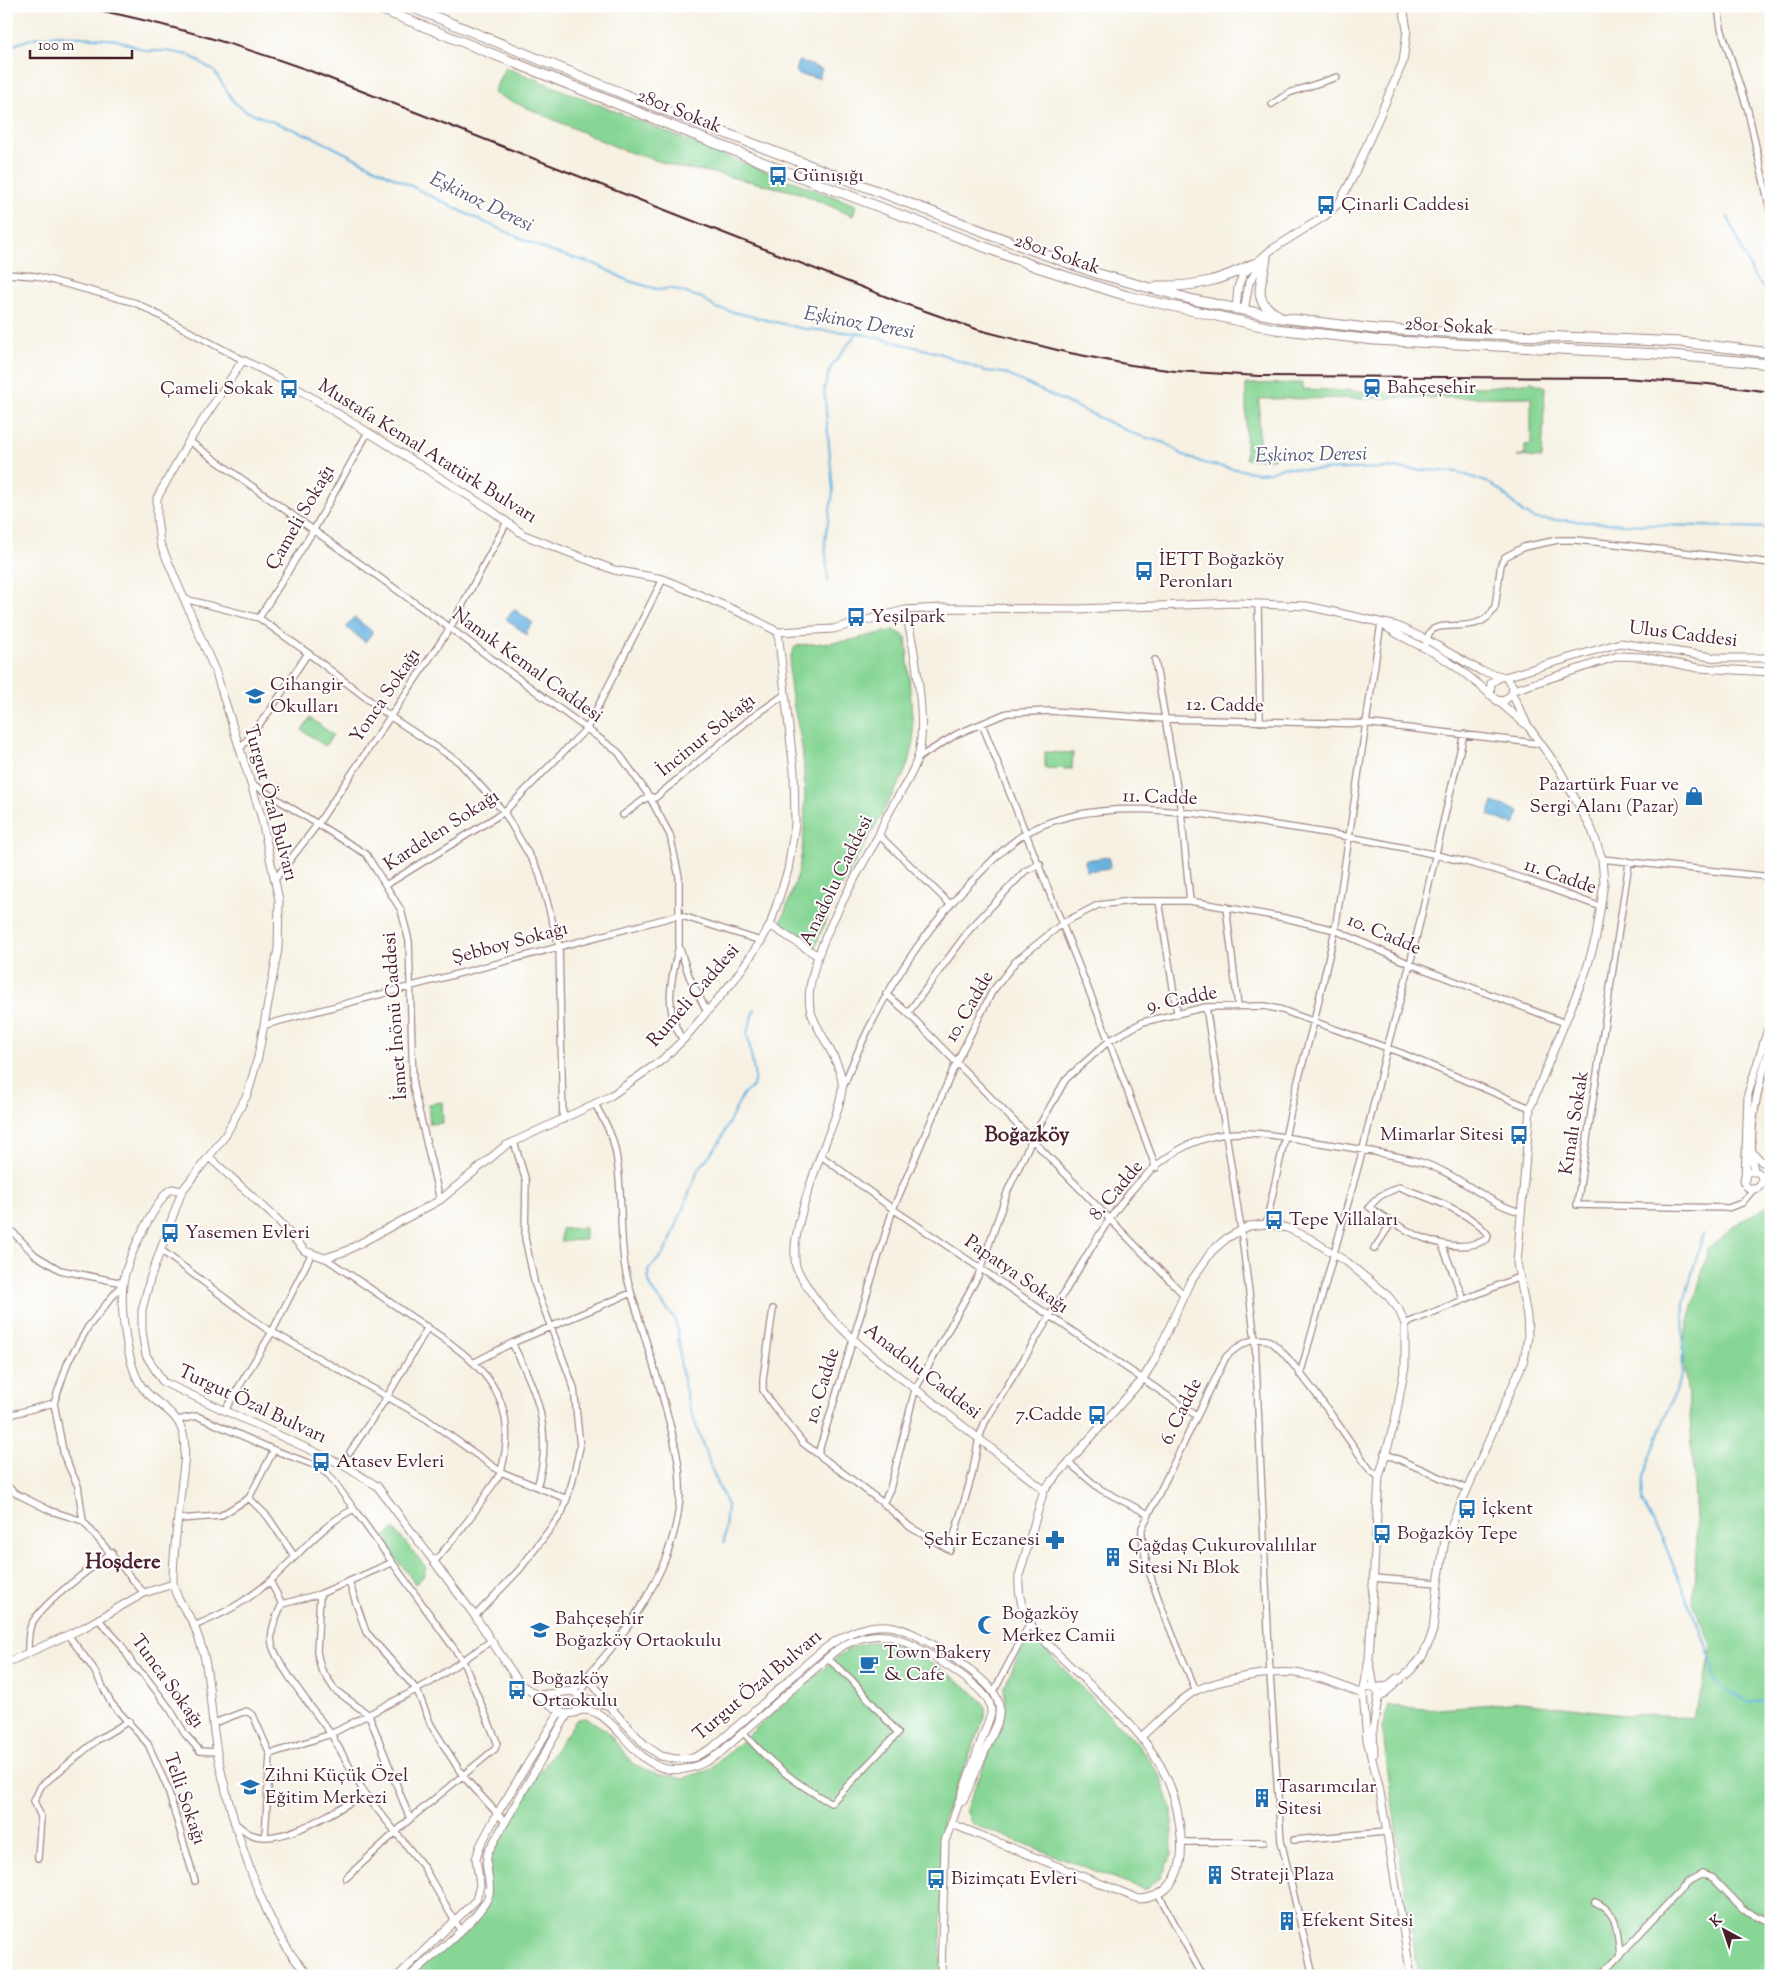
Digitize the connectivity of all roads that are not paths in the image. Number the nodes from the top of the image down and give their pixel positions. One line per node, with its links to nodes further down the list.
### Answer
1 (373, 6): 12 (main road, 2801 Sokak)
2 (409, 6): 11 (main road, 2801 Sokak)
3 (1403, 6): 8 (street)
4 (1718, 6): 7 (street)
5 (1337, 77): 6 (street)
6 (1272, 104)
7 (1771, 214)
8 (1268, 254): 9 (street); 13 (street); 14 (main road)
9 (1253, 264): 11 (main road); 13 (street)
10 (6, 274): 17 (street, Mustafa Kemal Atatürk Bulvarı)
11 (1140, 286): 13 (main road, 2801 Sokak)
12 (1127, 296): 13 (main road); 15 (main road, 2801 Sokak)
13 (1239, 312): 14 (main road, 2801 Sokak); 15 (main road)
14 (1282, 318): 16 (main road, 2801 Sokak)
15 (1244, 322): 18 (main road, 2801 Sokak)
16 (1771, 353)
17 (243, 360): 19 (street, Mustafa Kemal Atatürk Bulvarı); 20 (street, Turgut Özal Bulvarı)
18 (1771, 364)
19 (368, 432): 21 (street, Mustafa Kemal Atatürk Bulvarı); 22 (street, Çameli Sokağı)
20 (189, 442): 22 (street, Namık Kemal Caddesi); 25 (street, Turgut Özal Bulvarı)
21 (507, 522): 24 (street, Mustafa Kemal Atatürk Bulvarı); 30 (street, Yonca Sokağı)
22 (313, 531): 28 (street, Çameli Sokağı); 30 (street, Namık Kemal Caddesi)
23 (1771, 563): 32 (street)
24 (663, 579): 31 (street, Mustafa Kemal Atatürk Bulvarı); 47 (street, Kardelen Sokağı)
25 (185, 599): 28 (street); 50 (street, Turgut Özal Bulvarı)
26 (1258, 604): 27 (street); 29 (street); 43 (street)
27 (906, 610): 31 (street); 51 (street, Anadolu Caddesi)
28 (259, 618): 33 (street)
29 (1381, 623): 32 (street); 45 (street)
30 (450, 628): 41 (street, Yonca Sokağı); 47 (street, Namık Kemal Caddesi)
31 (778, 632): 39 (street, Rumeli Caddesi)
32 (1426, 644): 37 (street); 40 (street)
33 (308, 653): 41 (street); 50 (street)
34 (1771, 658): 37 (street, Ulus Caddesi)
35 (1155, 660): 42 (street)
36 (1771, 672): 38 (street, Ulus Caddesi)
37 (1503, 677): 38 (street); 40 (street)
38 (1513, 692): 40 (street); 46 (street)
39 (784, 695): 53 (street, İncinur Sokağı); 75 (street, Rumeli Caddesi)
40 (1493, 698): 46 (street)
41 (391, 717): 55 (street); 57 (street, Yonca Sokağı)
42 (1166, 719): 43 (street, 12. Cadde); 44 (street, 12. Cadde); 54 (street)
43 (1260, 722): 45 (street, 12. Cadde)
44 (982, 724): 51 (street, 12. Cadde); 58 (street)
45 (1368, 724): 48 (street, 12. Cadde); 60 (street)
46 (1528, 726): 49 (street)
47 (588, 728): 53 (street, Namık Kemal Caddesi); 55 (street, Kardelen Sokağı)
48 (1464, 734): 49 (street, 12. Cadde); 61 (street)
49 (1542, 744): 62 (street)
50 (240, 749): 52 (street, Turgut Özal Bulvarı)
51 (918, 758): 59 (street, Anadolu Caddesi)
52 (251, 783): 57 (street, İsmet İnönü Caddesi); 66 (street, Turgut Özal Bulvarı)
53 (649, 796): 56 (street); 73 (street, Namık Kemal Caddesi)
54 (1181, 811): 58 (street, 11. Cadde); 60 (street, 11. Cadde); 69 (street)
55 (504, 812): 67 (street, Kardelen Sokağı); 78 (street)
56 (623, 814)
57 (317, 824): 66 (street, Yonca Sokağı); 67 (street, İsmet İnönü Caddesi)
58 (1027, 833): 64 (street); 70 (street, 11. Cadde)
59 (879, 835): 70 (street); 80 (street, Anadolu Caddesi)
60 (1350, 837): 61 (street, 11. Cadde); 76 (street)
61 (1434, 856): 72 (street, 11. Cadde); 81 (street)
62 (1602, 859): 63 (street); 72 (street)
63 (1629, 862): 65 (street); 115 (street, Kınalı Sokak)
64 (1040, 864): 74 (street); 88 (street)
65 (1771, 877)
66 (276, 878): 92 (street, Turgut Özal Bulvarı)
67 (386, 885): 82 (street, İsmet İnönü Caddesi)
68 (1159, 901): 69 (street, 10. Cadde); 74 (street, 10. Cadde); 87 (street)
69 (1190, 901): 71 (street, 10. Cadde)
70 (950, 904): 83 (street, 11. Cadde)
71 (1226, 907): 76 (street, 10. Cadde); 84 (street)
72 (1602, 907): 91 (street)
73 (679, 915): 77 (street); 78 (street, Şebboy Sokağı); 79 (street, Namık Kemal Caddesi)
74 (1063, 923): 94 (street); 97 (street, 10. Cadde)
75 (770, 925): 77 (street, Rumeli Caddesi); 80 (street)
76 (1335, 930): 81 (street, 10. Cadde); 90 (street)
77 (761, 941): 86 (street, Rumeli Caddesi)
78 (559, 946): 82 (street, Şebboy Sokağı); 101 (street)
79 (680, 946): 86 (street, Namık Kemal Caddesi); 93 (street)
80 (818, 956): 98 (street, Anadolu Caddesi)
81 (1410, 964): 91 (street, 10. Cadde); 96 (street)
82 (411, 986): 92 (street, Şebboy Sokağı); 117 (street, İsmet İnönü Caddesi)
83 (886, 994): 88 (street); 98 (street, 11. Cadde)
84 (1238, 1006): 85 (street, 9. Cadde); 90 (street, 9. Cadde)
85 (1206, 1007): 87 (street, 9. Cadde); 102 (street)
86 (707, 1012): 93 (street, Rumeli Caddesi)
87 (1177, 1012): 94 (street, 9. Cadde)
88 (908, 1013): 97 (street)
89 (1771, 1019): 114 (street)
90 (1314, 1022): 96 (street, 9. Cadde); 103 (street)
91 (1565, 1023): 100 (street)
92 (265, 1025): 109 (street, Turgut Özal Bulvarı)
93 (683, 1040): 99 (street, Rumeli Caddesi)
94 (1109, 1041): 104 (street, 9. Cadde); 111 (street)
95 (1771, 1045): 107 (street)
96 (1387, 1048): 100 (street, 9. Cadde); 106 (street)
97 (956, 1063): 104 (street); 118 (street, 10. Cadde)
98 (843, 1087): 108 (street, Anadolu Caddesi)
99 (595, 1104): 101 (street, Rumeli Caddesi); 134 (street)
100 (1530, 1108): 119 (street)
101 (563, 1120): 105 (street, Rumeli Caddesi)
102 (1225, 1134): 103 (street, 8. Cadde); 111 (street, 8. Cadde); 124 (street)
103 (1285, 1137): 106 (street, 8. Cadde); 122 (street)
104 (1032, 1140): 120 (street); 131 (street, 9. Cadde)
105 (514, 1142): 117 (street, Rumeli Caddesi); 141 (street)
106 (1363, 1149): 119 (street, 8. Cadde); 128 (street)
107 (1752, 1153): 110 (street); 112 (street)
108 (820, 1155): 118 (street, Papatya Sokağı); 143 (street, Anadolu Caddesi)
109 (209, 1157): 116 (street, Turgut Özal Bulvarı); 129 (street)
110 (1771, 1162): 112 (street)
111 (1156, 1168): 120 (street, 8. Cadde)
112 (1757, 1173): 114 (street); 115 (street)
113 (1771, 1175): 115 (street)
114 (1744, 1180): 115 (street)
115 (1757, 1187)
116 (182, 1191): 127 (street, Turgut Özal Bulvarı); 133 (street)
117 (440, 1200): 130 (street, Rumeli Caddesi)
118 (893, 1208): 131 (street, Papatya Sokağı); 143 (street, 10. Cadde)
119 (1521, 1212): 132 (street)
120 (1109, 1221): 135 (street); 138 (street, 8. Cadde)
121 (1392, 1222): 125 (street); 125 (street); 126 (street)
122 (1266, 1224): 124 (street); 128 (street)
123 (6, 1225): 133 (street)
124 (1241, 1229): 135 (street); 144 (street)
125 (1442, 1244): 136 (street)
126 (1374, 1249)
127 (161, 1250): 142 (street); 152 (street, Turgut Özal Bulvarı)
128 (1333, 1253): 139 (street); 147 (street)
129 (311, 1255): 130 (street); 142 (street)
130 (325, 1258): 140 (street)
131 (981, 1268): 138 (street, Papatya Sokağı); 149 (street, 9. Cadde)
132 (1519, 1277): 136 (street); 166 (street)
133 (124, 1283): 151 (street); 155 (street)
134 (630, 1293): 141 (street); 199 (street)
135 (1183, 1294): 148 (street)
136 (1463, 1298): 139 (street)
137 (773, 1309): 160 (street)
138 (1050, 1316): 148 (street, Papatya Sokağı); 156 (street, 8. Cadde)
139 (1405, 1324): 159 (street)
140 (428, 1327): 146 (street); 150 (street)
141 (550, 1327): 145 (street); 169 (street)
142 (272, 1332): 150 (street); 152 (street)
143 (853, 1339): 149 (street, Anadolu Caddesi); 160 (street, 10. Cadde)
144 (1255, 1340): 147 (street); 154 (street, 6. Cadde); 200 (street)
145 (512, 1343): 146 (street); 165 (street)
146 (475, 1362): 162 (street)
147 (1300, 1375): 163 (street)
148 (1142, 1380): 154 (street, Papatya Sokağı); 161 (street)
149 (915, 1390): 156 (street, Anadolu Caddesi); 170 (street, 9. Cadde)
150 (387, 1397): 158 (street); 162 (street)
151 (54, 1403): 153 (street); 174 (street)
152 (225, 1410): 177 (street, Turgut Özal Bulvarı)
153 (6, 1416)
154 (1197, 1416): 172 (street, 6. Cadde)
155 (178, 1420): 157 (street); 173 (street)
156 (979, 1438): 167 (street, Anadolu Caddesi); 170 (street, 8. Cadde)
157 (274, 1450): 168 (street); 171 (street)
158 (350, 1452)
159 (1384, 1453): 163 (street); 166 (street)
160 (818, 1454): 170 (street)
161 (1068, 1462): 167 (street); 172 (street)
162 (501, 1472): 165 (street); 177 (street)
163 (1379, 1477): 179 (street)
164 (6, 1485): 174 (street)
165 (537, 1487): 169 (street)
166 (1467, 1489): 182 (street)
167 (1044, 1490): 189 (street)
168 (248, 1498): 173 (street); 176 (street)
169 (567, 1499): 187 (street)
170 (883, 1503)
171 (354, 1509): 176 (street); 178 (street)
172 (1148, 1514): 204 (street, 6. Cadde)
173 (179, 1519): 183 (street)
174 (83, 1521): 175 (street)
175 (112, 1552): 184 (street); 194 (street)
176 (295, 1557): 180 (street)
177 (434, 1562): 187 (street, Turgut Özal Bulvarı)
178 (391, 1563): 181 (street); 197 (street)
179 (1373, 1578): 182 (street); 196 (street)
180 (270, 1581): 186 (street); 190 (street)
181 (348, 1582): 185 (street); 202 (street)
182 (1438, 1583): 193 (street)
183 (173, 1584): 184 (street); 190 (street)
184 (144, 1592): 188 (street)
185 (320, 1594): 186 (street); 213 (street)
186 (282, 1604): 217 (street)
187 (475, 1616): 192 (street, Turgut Özal Bulvarı)
188 (98, 1619): 191 (street); 219 (street, Tunca Sokağı)
189 (1030, 1622): 203 (street); 218 (street)
190 (194, 1626): 215 (street)
191 (68, 1635): 194 (street); 214 (street, Telli Sokağı)
192 (491, 1641): 197 (street); 208 (street, Turgut Özal Bulvarı)
193 (1430, 1642): 201 (street); 209 (street)
194 (28, 1652): 198 (street)
195 (827, 1658): 216 (street, Turgut Özal Bulvarı); 216 (street); 228 (street, Turgut Özal Bulvarı)
196 (1369, 1658): 201 (street); 207 (street)
197 (462, 1661): 202 (street); 222 (street)
198 (6, 1663)
199 (593, 1670): 206 (street); 210 (street)
200 (1270, 1674): 204 (street); 207 (street); 249 (street)
201 (1375, 1687): 207 (street); 209 (street)
202 (417, 1690): 213 (street); 222 (street)
203 (994, 1691): 210 (street, Turgut Özal Bulvarı); 228 (street, Turgut Özal Bulvarı)
204 (1196, 1691): 218 (street)
205 (561, 1693): 206 (street); 208 (street); 211 (street)
206 (576, 1693): 210 (street, Turgut Özal Bulvarı); 212 (street)
207 (1363, 1694): 209 (street); 221 (street)
208 (539, 1695): 211 (street, Turgut Özal Bulvarı)
209 (1378, 1699): 221 (street)
210 (612, 1709)
211 (562, 1711): 212 (street); 224 (street); 227 (street)
212 (578, 1711): 216 (street, Turgut Özal Bulvarı)
213 (369, 1715): 217 (street); 225 (street)
214 (129, 1721): 235 (street); 237 (street, Telli Sokağı)
215 (214, 1724): 219 (street); 220 (street)
216 (743, 1732)
217 (331, 1734): 220 (street); 223 (street)
218 (1141, 1737): 233 (street)
219 (217, 1752): 226 (street)
220 (270, 1754): 231 (street)
221 (1375, 1770): 230 (street)
222 (463, 1776): 224 (street); 225 (street)
223 (365, 1794): 229 (street); 231 (street)
224 (497, 1814): 227 (street); 240 (street)
225 (410, 1818): 229 (street)
226 (234, 1822): 231 (street); 244 (street)
227 (505, 1822): 242 (street)
228 (952, 1824): 238 (street); 247 (street, Turgut Özal Bulvarı)
229 (394, 1832): 236 (street); 240 (street)
230 (1386, 1832): 232 (street); 250 (street)
231 (265, 1836)
232 (1294, 1840)
233 (1182, 1842): 234 (street); 238 (street)
234 (1264, 1842)
235 (38, 1858)
236 (346, 1878)
237 (195, 1881)
238 (1159, 1896): 248 (street)
239 (1595, 1902): 243 (street)
240 (455, 1922): 242 (street); 245 (street)
241 (1771, 1922): 243 (street)
242 (460, 1930): 246 (street)
243 (1620, 1953): 251 (street)
244 (310, 1976)
245 (398, 1976)
246 (410, 1976)
247 (942, 1976)
248 (1203, 1976)
249 (1313, 1976)
250 (1410, 1976)
251 (1600, 1976)

